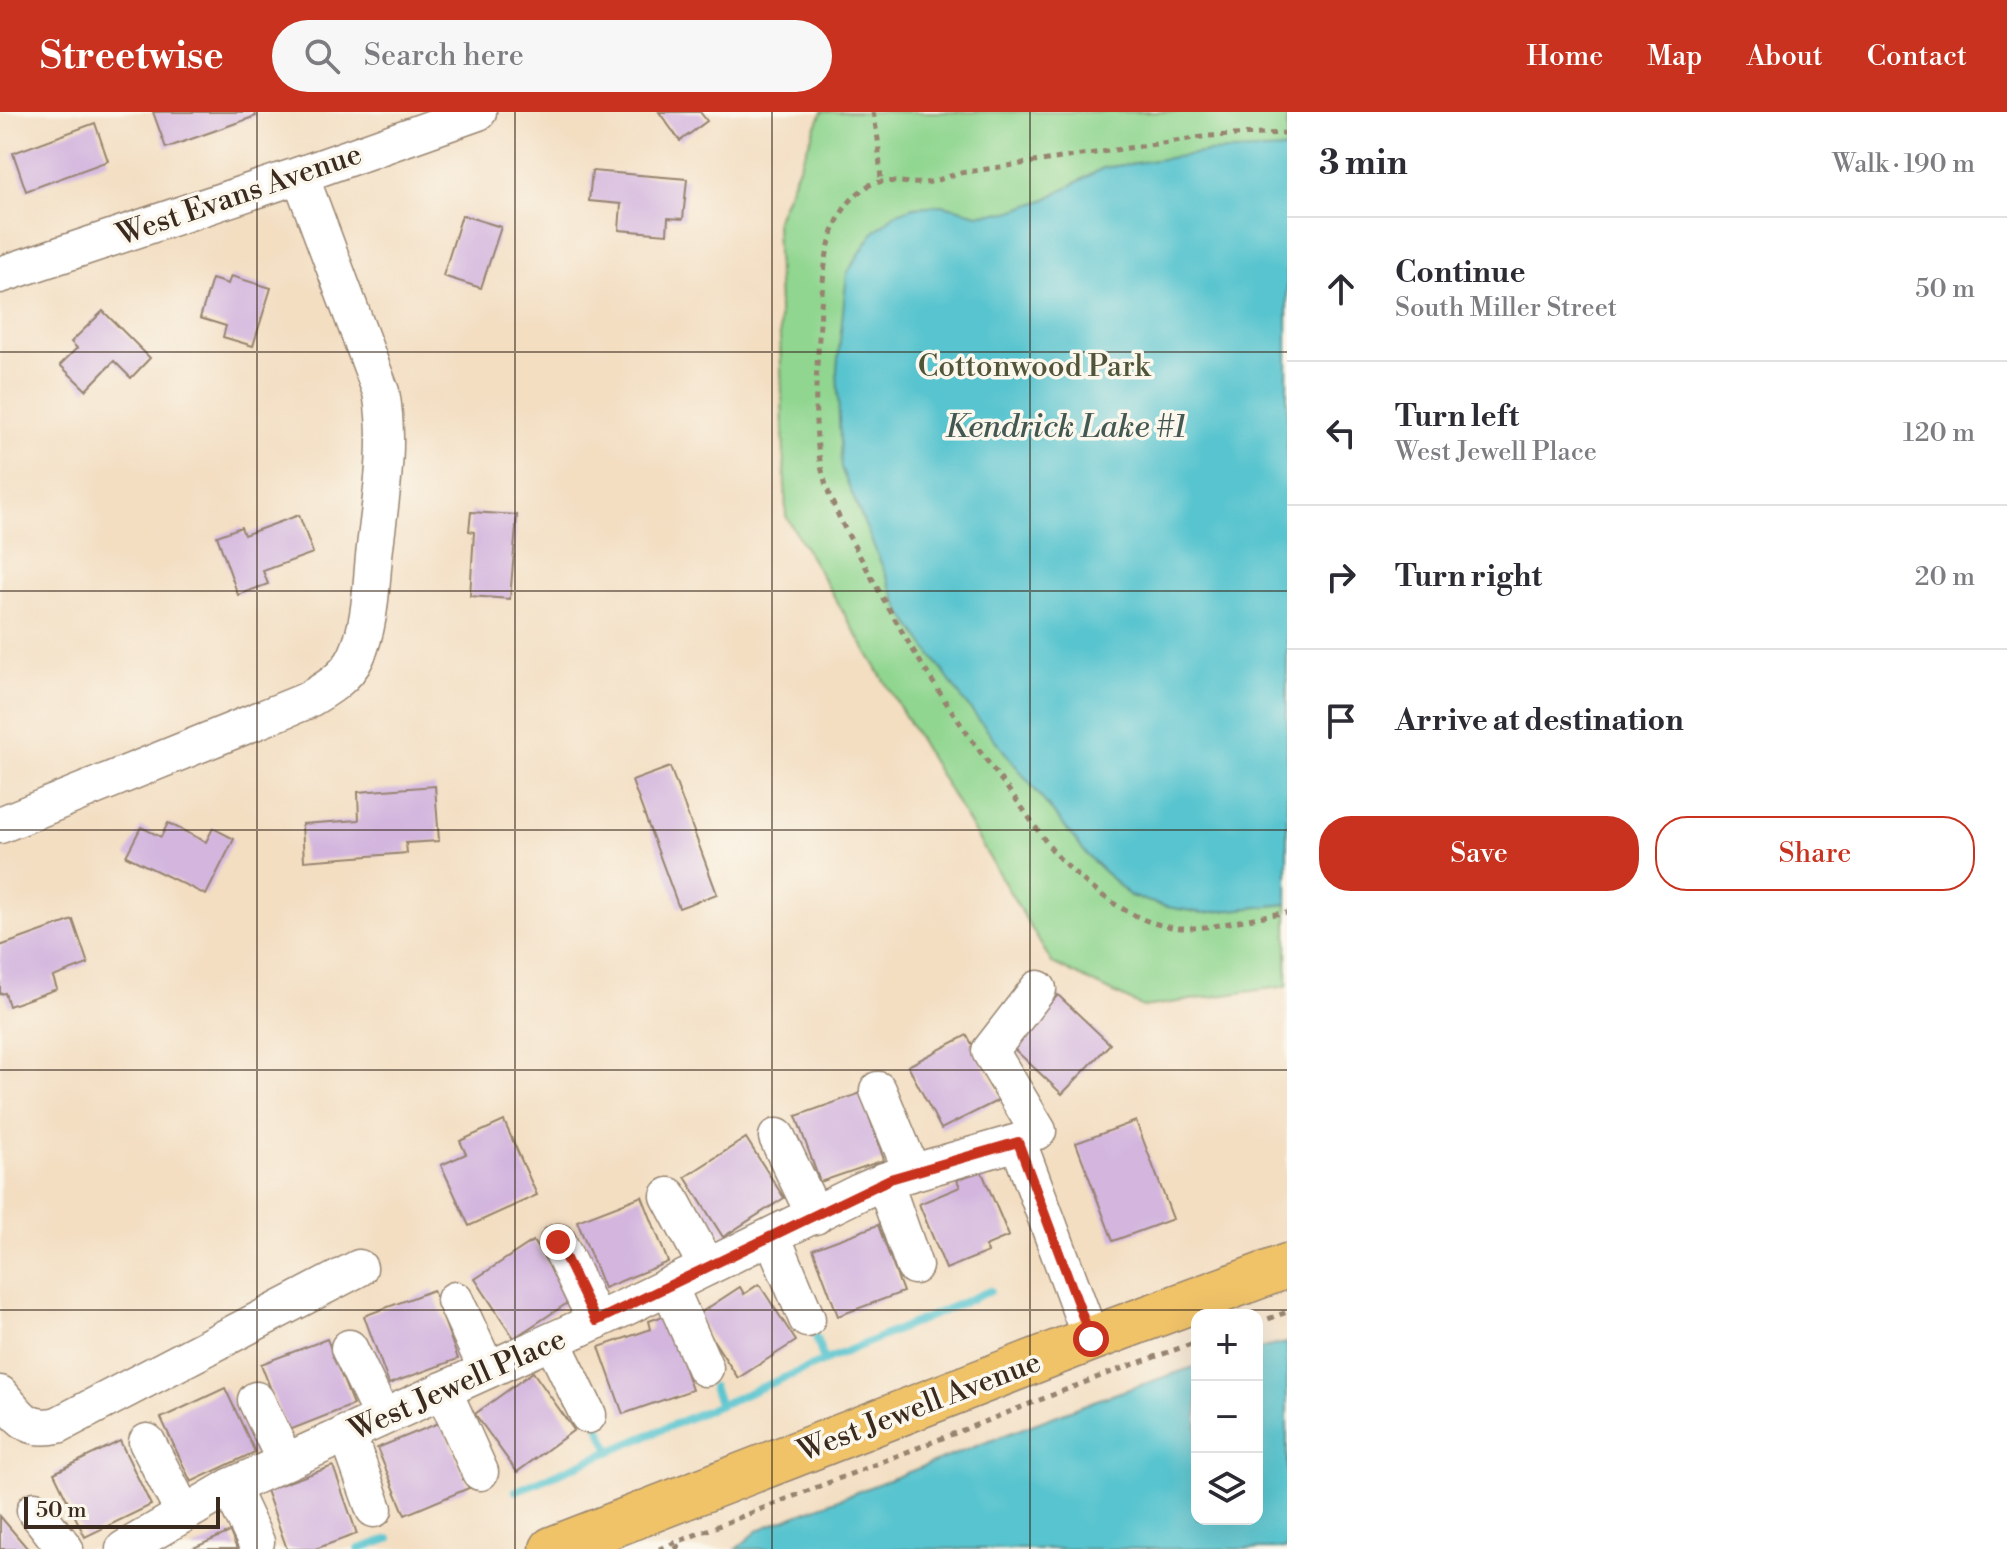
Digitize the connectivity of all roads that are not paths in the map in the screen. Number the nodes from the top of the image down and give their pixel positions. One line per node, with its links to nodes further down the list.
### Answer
1 (478, 112): 2 (street, West Evans Avenue)
2 (300, 175): 3 (street, West Evans Avenue); 4 (street)
3 (0, 275)
4 (0, 825)
5 (1038, 989): 8 (street)
6 (878, 1090): 9 (street)
7 (777, 1137): 11 (street)
8 (1028, 1137): 9 (street, West Jewell Place); 22 (street)
9 (898, 1177): 11 (street, West Jewell Place); 14 (street)
10 (669, 1196): 16 (street)
11 (815, 1216): 12 (street, West Jewell Place)
12 (772, 1236): 16 (street, West Jewell Place); 20 (street)
13 (558, 1242): 21 (street)
14 (914, 1266)
15 (1287, 1266): 22 (main road, West Jewell Avenue)
16 (707, 1267): 18 (street, West Jewell Place)
17 (359, 1268): 28 (street)
18 (669, 1286): 21 (street, West Jewell Place); 25 (street)
19 (455, 1300): 26 (street)
20 (807, 1319)
21 (596, 1321): 23 (street, West Jewell Place)
22 (1091, 1339): 43 (main road, West Jewell Avenue)
23 (552, 1341): 26 (street, West Jewell Place); 30 (street)
24 (349, 1348): 31 (street)
25 (705, 1368)
26 (487, 1370): 27 (street, West Jewell Place)
27 (443, 1390): 31 (street, West Jewell Place); 35 (street)
28 (0, 1394)
29 (256, 1400): 34 (street)
30 (588, 1415)
31 (382, 1417): 32 (street, West Jewell Place)
32 (347, 1433): 34 (street, West Jewell Place); 37 (street)
33 (147, 1442): 39 (street)
34 (285, 1461): 36 (street, West Jewell Place)
35 (480, 1472)
36 (230, 1487): 39 (street, West Jewell Place); 40 (street)
37 (374, 1509)
38 (35, 1510): 41 (street)
39 (184, 1514): 42 (street, West Jewell Place)
40 (256, 1542)
41 (65, 1549)
42 (124, 1549)
43 (552, 1549)

